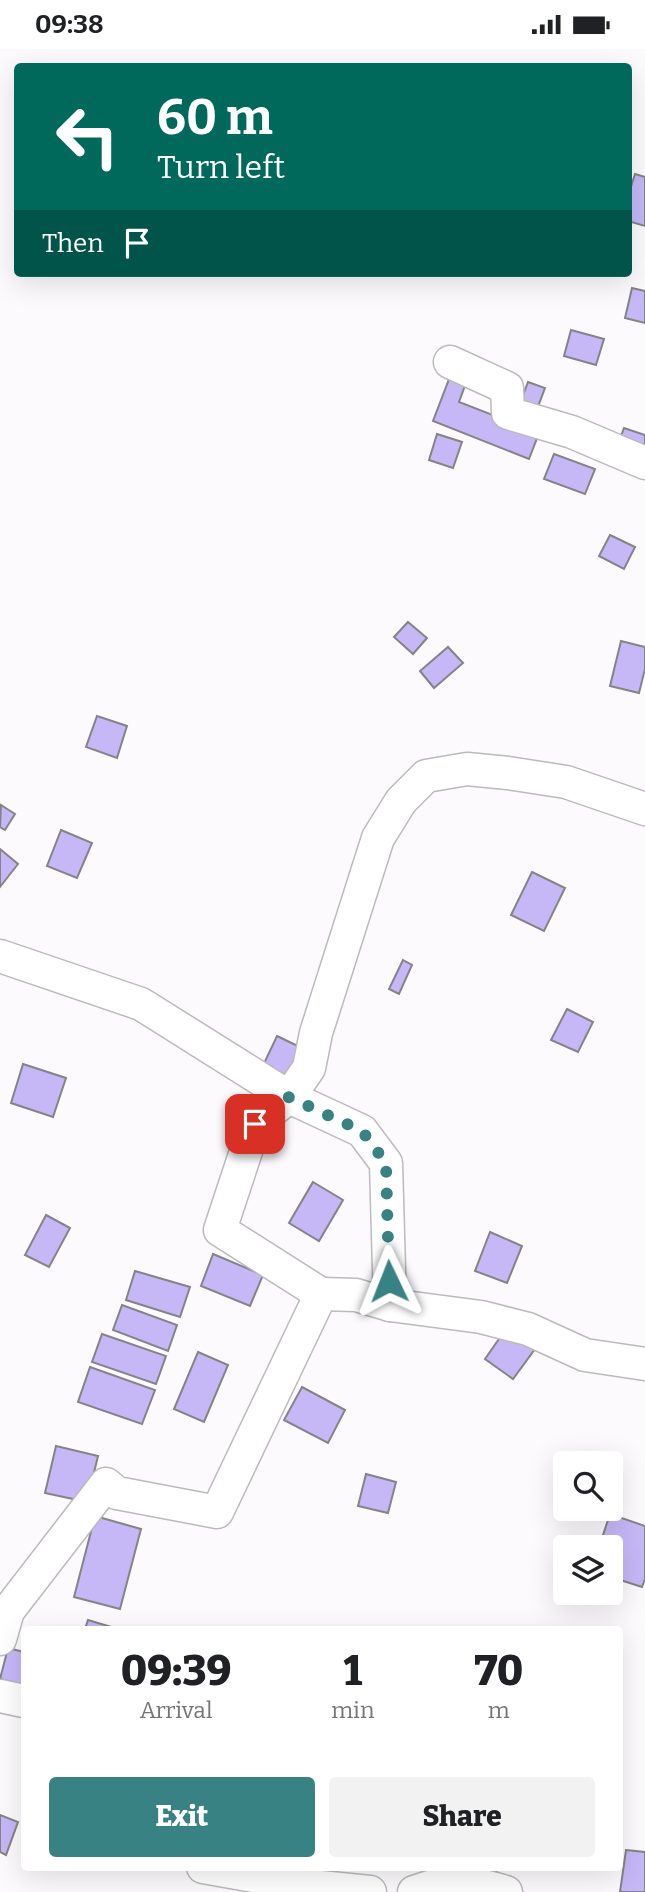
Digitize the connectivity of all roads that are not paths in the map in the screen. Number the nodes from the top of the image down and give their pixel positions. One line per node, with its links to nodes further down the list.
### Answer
1 (450, 362): 2 (street)
2 (645, 463)
3 (645, 809): 5 (street)
4 (0, 956): 5 (street)
5 (289, 1097): 6 (street); 7 (street)
6 (321, 1294): 7 (street); 9 (street)
7 (390, 1305): 8 (street)
8 (645, 1364)
9 (0, 1639)
10 (0, 1696): 11 (street)
11 (21, 1700)
12 (226, 1871): 13 (street)
13 (370, 1892)
14 (414, 1892): 15 (street)
15 (506, 1892)

